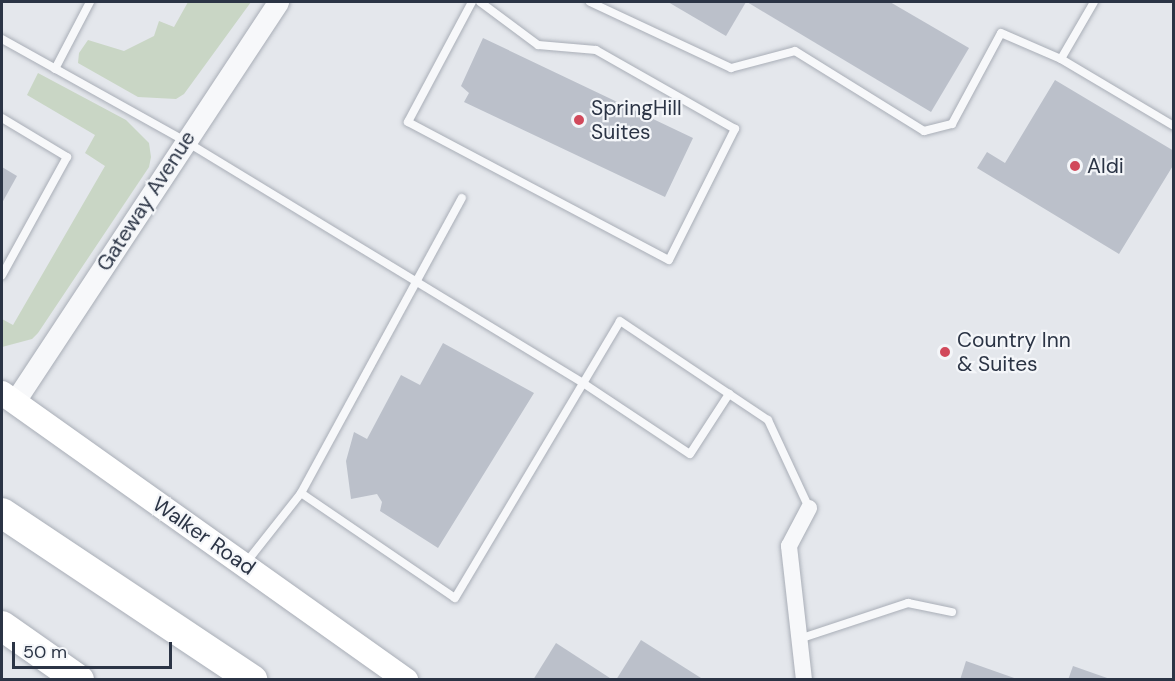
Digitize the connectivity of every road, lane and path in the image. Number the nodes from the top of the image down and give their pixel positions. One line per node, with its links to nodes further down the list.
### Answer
1 (90, 2): 9 (lane)
2 (278, 2): 12 (street, Gateway Avenue)
3 (472, 2): 4 (lane)
4 (480, 2)
5 (590, 2): 8 (lane)
6 (1094, 2): 8 (lane)
7 (2, 39): 9 (lane)
8 (1061, 60): 11 (lane)
9 (55, 69): 12 (lane)
10 (2, 118): 14 (lane)
11 (1173, 126)
12 (185, 141): 15 (lane); 18 (street, Gateway Avenue)
13 (462, 198): 15 (lane)
14 (2, 274)
15 (416, 281): 16 (lane); 19 (lane)
16 (583, 383): 17 (lane); 17 (lane); 19 (lane)
17 (729, 394): 20 (lane)
18 (8, 397): 22 (main road, Walker Road)
19 (301, 493): 22 (lane)
20 (809, 508): 25 (street)
21 (2, 513): 27 (highway)
22 (244, 565): 28 (main road, Walker Road)
23 (952, 612): 25 (lane)
24 (2, 626): 26 (highway)
25 (802, 638): 29 (street)
26 (79, 680)
27 (252, 680)
28 (406, 680)
29 (804, 680)

